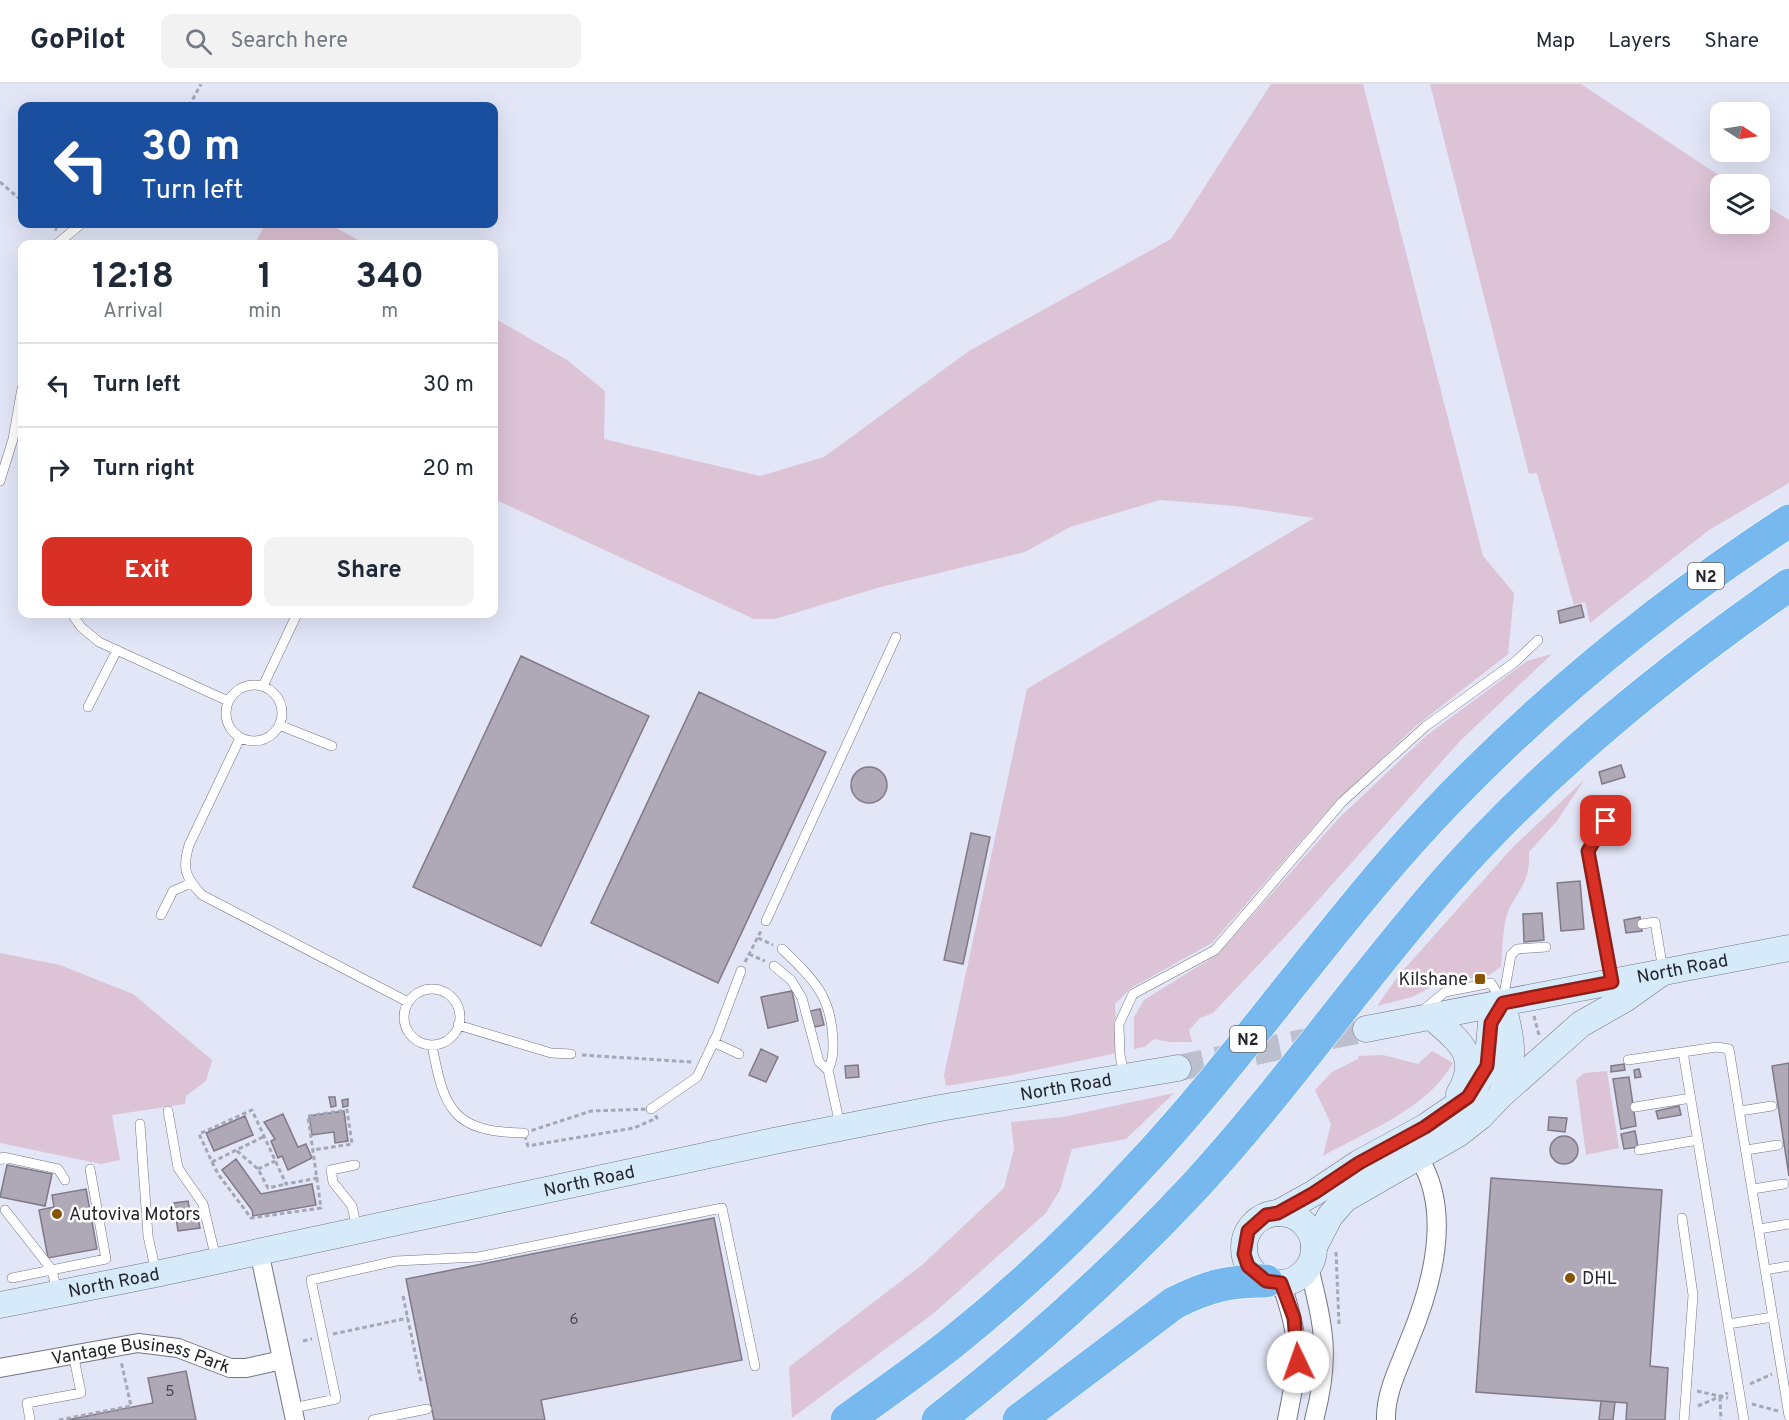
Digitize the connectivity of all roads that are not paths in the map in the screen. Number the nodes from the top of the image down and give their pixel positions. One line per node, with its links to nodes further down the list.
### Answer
1 (76, 228): 2 (lane)
2 (62, 240)
3 (18, 411): 4 (lane)
4 (0, 481)
5 (1789, 521): 95 (highway, N2)
6 (1789, 585): 96 (highway)
7 (75, 618): 11 (lane)
8 (295, 618): 12 (lane)
9 (896, 637): 21 (lane)
10 (1538, 640): 43 (lane)
11 (117, 650): 13 (lane); 14 (lane)
12 (263, 686): 13 (lane); 15 (lane)
13 (228, 701): 16 (lane)
14 (88, 707)
15 (279, 725): 16 (lane); 17 (lane)
16 (240, 738): 19 (lane)
17 (332, 747)
18 (1616, 806): 29 (lane)
19 (191, 884): 20 (lane); 30 (lane)
20 (161, 915)
21 (766, 921)
22 (1642, 924): 28 (lane)
23 (1546, 947): 31 (lane)
24 (1789, 948): 28 (main road, North Road)
25 (782, 949): 42 (lane)
26 (774, 966): 42 (lane)
27 (741, 971): 35 (lane)
28 (1663, 972): 29 (main road, North Road); 44 (main road)
29 (1612, 982): 31 (main road, North Road)
30 (408, 1002): 33 (lane); 36 (lane)
31 (1503, 1003): 32 (main road, North Road); 44 (main road); 49 (main road)
32 (1421, 1019): 34 (main road, North Road); 49 (main road)
33 (458, 1025): 36 (lane); 38 (lane)
34 (1366, 1029)
35 (713, 1042): 39 (lane); 48 (lane)
36 (432, 1045): 54 (lane)
37 (1683, 1052): 40 (lane); 45 (lane); 51 (lane)
38 (571, 1054)
39 (739, 1054)
40 (1628, 1060)
41 (1178, 1068): 43 (main road, North Road)
42 (828, 1070): 53 (lane)
43 (1125, 1077): 53 (main road, North Road)
44 (1501, 1095): 59 (main road)
45 (1691, 1098): 47 (lane); 55 (lane)
46 (1772, 1106): 51 (lane)
47 (1635, 1107)
48 (651, 1109)
49 (1449, 1110): 67 (main road)
50 (168, 1111): 74 (lane)
51 (1740, 1111): 58 (lane)
52 (140, 1124): 79 (lane)
53 (840, 1127): 71 (main road, North Road)
54 (524, 1133)
55 (1698, 1140): 57 (lane); 85 (lane)
56 (1778, 1145): 58 (lane)
57 (1639, 1150)
58 (1746, 1150): 65 (lane)
59 (1419, 1158): 73 (main road); 100 (street)
60 (0, 1160): 63 (lane)
61 (355, 1165): 71 (lane)
62 (90, 1169): 78 (lane)
63 (65, 1180)
64 (1784, 1185): 65 (lane)
65 (1753, 1189): 70 (lane)
66 (5, 1210): 76 (lane)
67 (1278, 1213): 73 (main road); 81 (main road)
68 (1682, 1218): 101 (lane)
69 (1789, 1224): 70 (lane)
70 (1759, 1228): 77 (lane)
71 (357, 1229): 72 (main road, North Road)
72 (259, 1251): 74 (main road, North Road); 87 (street)
73 (1311, 1257): 81 (main road); 99 (street)
74 (217, 1261): 79 (main road, North Road)
75 (1789, 1266): 77 (lane)
76 (52, 1270): 78 (lane); 80 (lane); 82 (lane)
77 (1766, 1270): 84 (lane)
78 (109, 1271): 79 (main road, North Road); 82 (main road, North Road)
79 (156, 1274)
80 (12, 1278)
81 (1274, 1282): 97 (highway); 98 (street)
82 (57, 1295): 83 (main road, North Road)
83 (0, 1305)
84 (1773, 1317): 85 (lane); 92 (lane)
85 (1728, 1324): 102 (lane)
86 (73, 1353): 87 (street, Vantage Business Park); 89 (street, Vantage Business Park); 93 (lane)
87 (282, 1360): 91 (street)
88 (755, 1366): 91 (lane)
89 (0, 1368)
90 (428, 1409): 94 (lane)
91 (294, 1414)
92 (1789, 1416)
93 (30, 1420)
94 (373, 1420)
95 (848, 1420)
96 (938, 1420)
97 (1019, 1420)
98 (1287, 1420)
99 (1314, 1420)
100 (1386, 1420)
101 (1684, 1420)
102 (1744, 1420)

